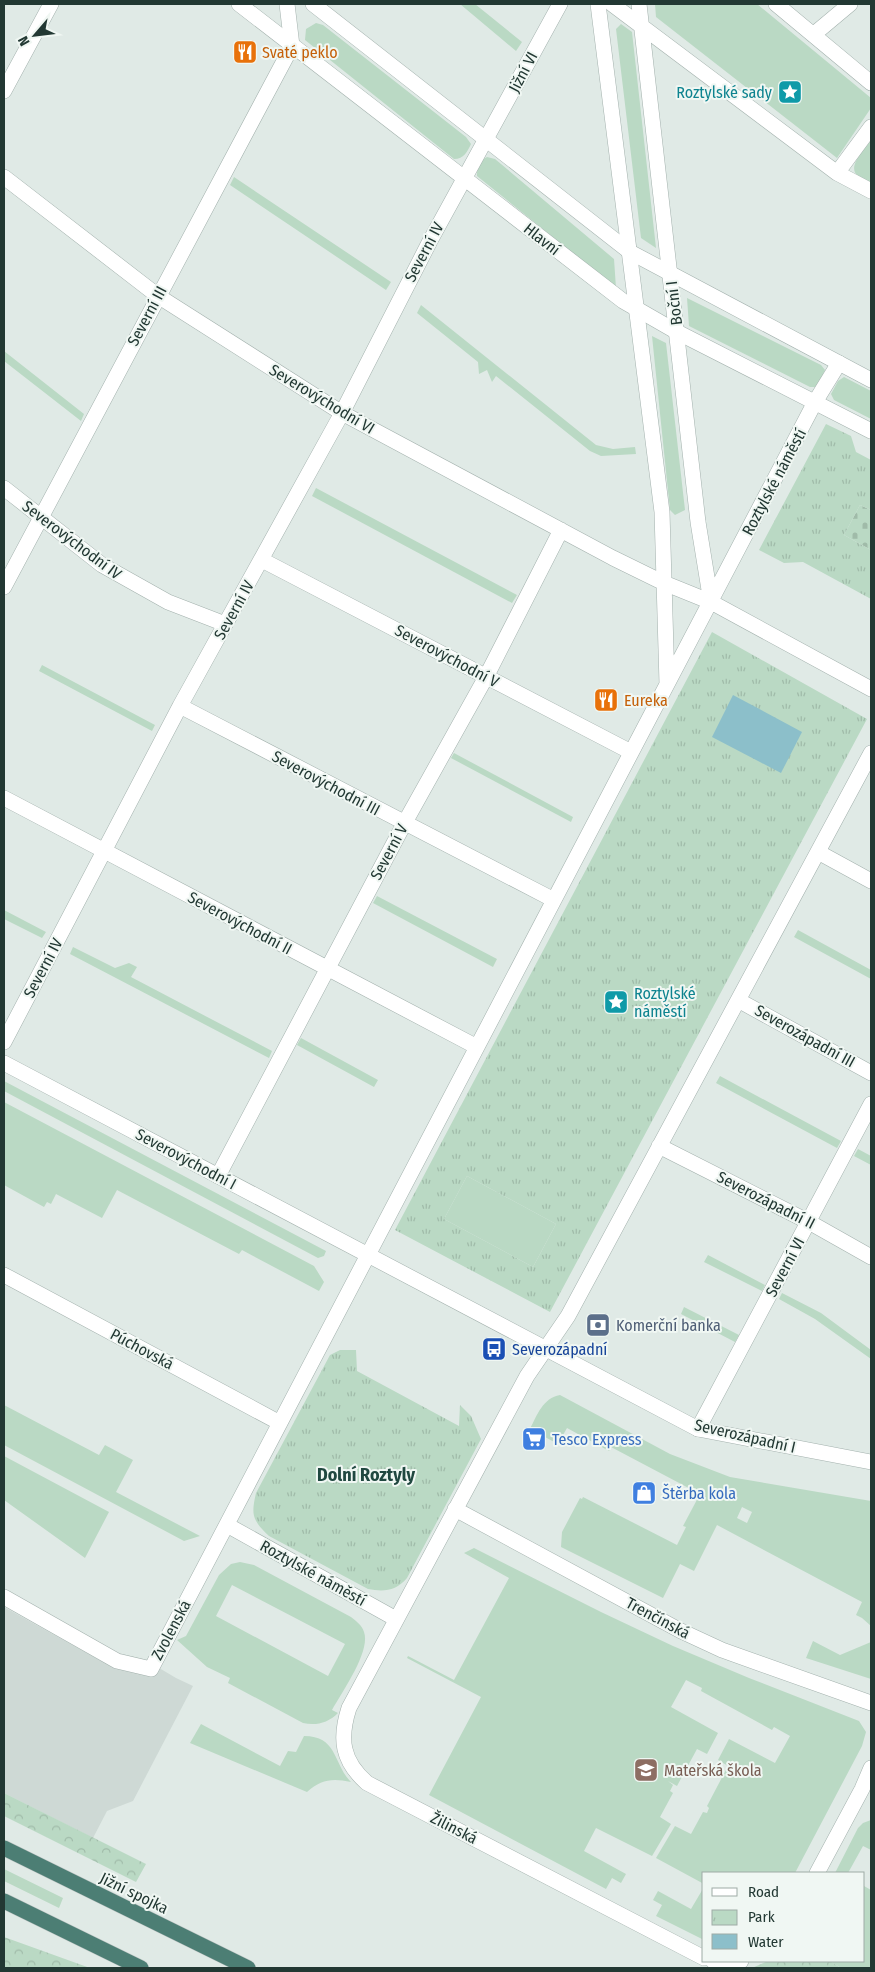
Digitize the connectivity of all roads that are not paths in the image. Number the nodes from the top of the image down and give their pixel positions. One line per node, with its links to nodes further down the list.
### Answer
1 (51, 4): 15 (street)
2 (239, 4): 13 (street, Hlavní)
3 (287, 4): 13 (street)
4 (313, 4): 17 (street)
5 (560, 4): 17 (street, Jižní VI)
6 (598, 4): 22 (street)
7 (612, 4): 11 (street)
8 (639, 4): 11 (street, Boční I)
9 (776, 4): 12 (street)
10 (850, 4): 12 (street)
11 (640, 24): 18 (street); 23 (street, Boční I)
12 (813, 35): 14 (street)
13 (292, 46): 20 (street, Hlavní); 24 (street, Severní III)
14 (871, 83)
15 (4, 91)
16 (871, 127): 18 (street)
17 (486, 140): 20 (street, Jižní VI); 22 (street)
18 (837, 173): 21 (street)
19 (4, 178): 24 (street, Severovýchodní VI)
20 (463, 178): 25 (street, Hlavní); 30 (street, Severní IV)
21 (871, 191)
22 (630, 252): 23 (street); 25 (street)
23 (671, 276): 26 (street, Boční I); 27 (street)
24 (158, 296): 30 (street, Severovýchodní VI); 33 (street, Severní III)
25 (636, 310): 26 (street, Hlavní); 36 (street)
26 (677, 332): 29 (street, Hlavní); 38 (street, Boční I)
27 (839, 363): 28 (street); 29 (street, Roztylské náměstí)
28 (871, 379)
29 (815, 402): 31 (street, Hlavní); 38 (street, Roztylské náměstí)
30 (342, 413): 34 (street, Severovýchodní VI); 35 (street, Severní IV)
31 (871, 431)
32 (4, 488): 33 (street, Severovýchodní IV)
33 (40, 517): 37 (street, Severní III); 39 (street, Severovýchodní IV)
34 (561, 530): 36 (street, Severovýchodní VI); 40 (street, Severní V)
35 (262, 560): 39 (street, Severní IV); 40 (street, Severovýchodní V)
36 (664, 582): 38 (street, Severovýchodní VI); 41 (street, Roztylské náměstí)
37 (4, 587)
38 (711, 602): 41 (street, Roztylské náměstí); 42 (street)
39 (225, 624): 43 (street, Severní IV)
40 (486, 677): 44 (street, Severovýchodní V); 47 (street, Severní V)
41 (667, 685): 44 (street, Roztylské náměstí)
42 (871, 689)
43 (180, 706): 47 (street, Severovýchodní III); 48 (street, Severní IV)
44 (632, 752): 51 (street, Roztylské náměstí)
45 (871, 755): 49 (street)
46 (4, 798): 48 (street, Severovýchodní II)
47 (404, 824): 51 (street, Severovýchodní III); 52 (street, Severní V)
48 (105, 851): 52 (street, Severovýchodní II); 54 (street, Severní IV)
49 (818, 852): 50 (street); 53 (street)
50 (871, 881)
51 (554, 900): 55 (street, Roztylské náměstí)
52 (326, 969): 55 (street, Severovýchodní II); 60 (street, Severní V)
53 (738, 1000): 57 (street, Severozápadní III); 59 (street)
54 (4, 1042)
55 (477, 1047): 62 (street, Roztylské náměstí)
56 (4, 1063): 60 (street, Severovýchodní I)
57 (871, 1073)
58 (871, 1104): 61 (street, Severní VI)
59 (659, 1146): 61 (street, Severozápadní II); 65 (street)
60 (218, 1176): 62 (street, Severovýchodní I)
61 (809, 1222): 63 (street, Severozápadní II); 67 (street, Severní VI)
62 (368, 1255): 65 (street); 66 (street, Roztylské náměstí)
63 (871, 1257)
64 (4, 1275): 66 (street, Púchovská)
65 (545, 1348): 67 (street, Severozápadní I); 69 (street)
66 (280, 1423): 70 (street, Roztylské náměstí)
67 (698, 1429): 68 (street, Severozápadní I)
68 (871, 1462)
69 (455, 1509): 72 (street); 73 (street, Trenčínská)
70 (227, 1525): 71 (street, Zvolenská); 72 (street, Roztylské náměstí)
71 (4, 1597)
72 (396, 1619): 79 (street, Žilinská)
73 (871, 1703)
74 (871, 1768): 75 (street)
75 (867, 1792): 77 (street)
76 (4, 1848): 83 (highway, Jižní spojka)
77 (818, 1872)
78 (4, 1900): 82 (highway)
79 (702, 1957)
80 (718, 1962): 81 (street)
81 (732, 1962)
82 (141, 1968)
83 (248, 1968)

